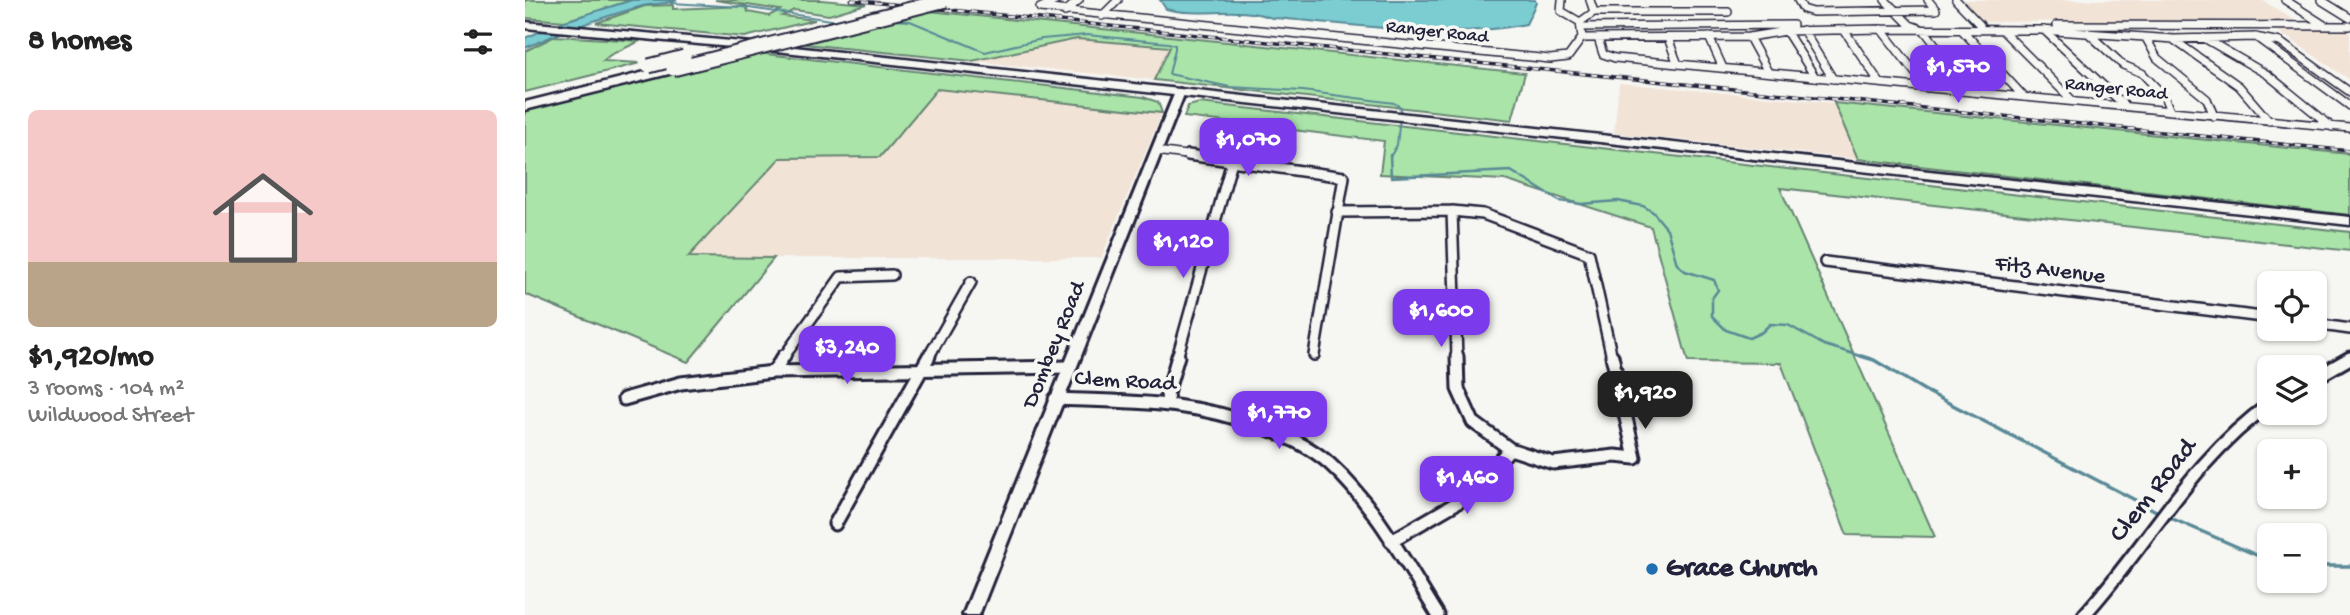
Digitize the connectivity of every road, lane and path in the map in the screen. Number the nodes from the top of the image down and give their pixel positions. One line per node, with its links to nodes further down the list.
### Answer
1 (912, 0): 64 (highway, bridge)
2 (946, 0): 67 (highway, bridge)
3 (1058, 0): 22 (street, Ranger Road)
4 (1079, 0): 22 (street)
5 (1118, 0): 27 (street)
6 (1562, 0): 29 (street)
7 (1590, 0): 23 (street)
8 (1626, 0): 19 (street)
9 (1663, 0): 24 (street)
10 (1700, 0): 20 (street)
11 (1723, 0): 25 (street)
12 (1798, 0): 26 (street)
13 (1841, 0): 26 (street)
14 (1885, 0): 21 (street)
15 (1928, 0): 21 (street)
16 (1956, 0): 32 (street)
17 (2285, 0): 34 (street)
18 (2321, 0): 28 (street)
19 (1630, 11): 23 (street); 24 (street)
20 (1703, 11): 24 (street); 25 (street)
21 (1896, 11): 26 (street); 31 (street)
22 (1065, 12): 27 (street, Ranger Road)
23 (1594, 12): 29 (street)
24 (1668, 12)
25 (1728, 12): 30 (street)
26 (1850, 12)
27 (1102, 16): 48 (street, Ranger Road)
28 (2350, 18)
29 (1580, 25): 30 (street); 48 (street)
30 (1734, 25): 31 (street)
31 (1910, 25): 32 (street); 39 (street)
32 (1980, 25): 34 (street)
33 (530, 26): 61 (main road)
34 (2325, 26): 35 (street)
35 (2350, 26)
36 (1881, 29): 38 (street); 39 (street); 60 (street)
37 (1803, 30): 38 (street); 43 (street); 58 (street)
38 (1844, 30): 59 (street)
39 (1924, 30): 40 (street); 62 (street)
40 (1962, 30): 41 (street); 65 (street)
41 (2002, 30): 42 (street); 66 (street)
42 (2044, 30): 44 (street); 68 (street)
43 (1786, 31): 46 (street); 57 (street)
44 (2088, 33): 51 (street); 70 (street)
45 (1709, 37): 46 (street); 50 (street); 55 (street)
46 (1749, 37): 56 (street)
47 (2255, 37): 52 (street); 63 (street); 69 (street)
48 (1582, 38): 49 (street)
49 (1598, 38): 50 (street); 54 (street, Ranger Road)
50 (1668, 38): 54 (street)
51 (2146, 38): 53 (street); 71 (street)
52 (2204, 38): 53 (street); 73 (street)
53 (2174, 39): 72 (street)
54 (1677, 62): 55 (street, Ranger Road)
55 (1723, 68): 56 (street, Ranger Road)
56 (1768, 72): 57 (street, Ranger Road)
57 (1815, 77): 58 (street, Ranger Road)
58 (1833, 79): 59 (street, Ranger Road)
59 (1879, 83): 60 (street, Ranger Road)
60 (1927, 88): 62 (street, Ranger Road)
61 (1180, 92): 75 (street, Dombey Road); 79 (main road)
62 (1972, 92): 65 (street, Ranger Road)
63 (2350, 92)
64 (525, 97)
65 (2024, 97): 66 (street, Ranger Road)
66 (2073, 101): 68 (street, Ranger Road)
67 (525, 106)
68 (2125, 106): 70 (street, Ranger Road)
69 (2350, 106)
70 (2170, 111): 71 (street, Ranger Road)
71 (2214, 116): 72 (street, Ranger Road)
72 (2269, 121): 73 (street, Ranger Road)
73 (2332, 127): 74 (street, Ranger Road)
74 (2350, 128)
75 (1156, 151): 76 (street); 88 (street, Dombey Road)
76 (1233, 161): 78 (street); 94 (street)
77 (1452, 211): 78 (street); 96 (street); 96 (street)
78 (1338, 212): 86 (street)
79 (2350, 221)
80 (1825, 262): 83 (street, Fitz Avenue)
81 (893, 275): 91 (street)
82 (971, 282): 89 (street)
83 (2257, 316)
84 (2327, 326): 85 (street)
85 (2350, 329)
86 (1314, 355)
87 (2350, 358): 90 (street)
88 (1068, 367): 89 (street, Clem Road); 93 (street, Dombey Road)
89 (922, 369): 91 (street, Clem Road); 97 (street)
90 (2327, 371)
91 (773, 372): 92 (street, Clem Road)
92 (624, 399)
93 (1055, 399): 94 (street, Clem Road); 99 (street, Dombey Road)
94 (1168, 403): 98 (street, Clem Road)
95 (2257, 411): 101 (street, Clem Road)
96 (1510, 449): 98 (street)
97 (835, 524)
98 (1391, 541): 100 (street, Clem Road)
99 (971, 615)
100 (1438, 615)
101 (2084, 615)

